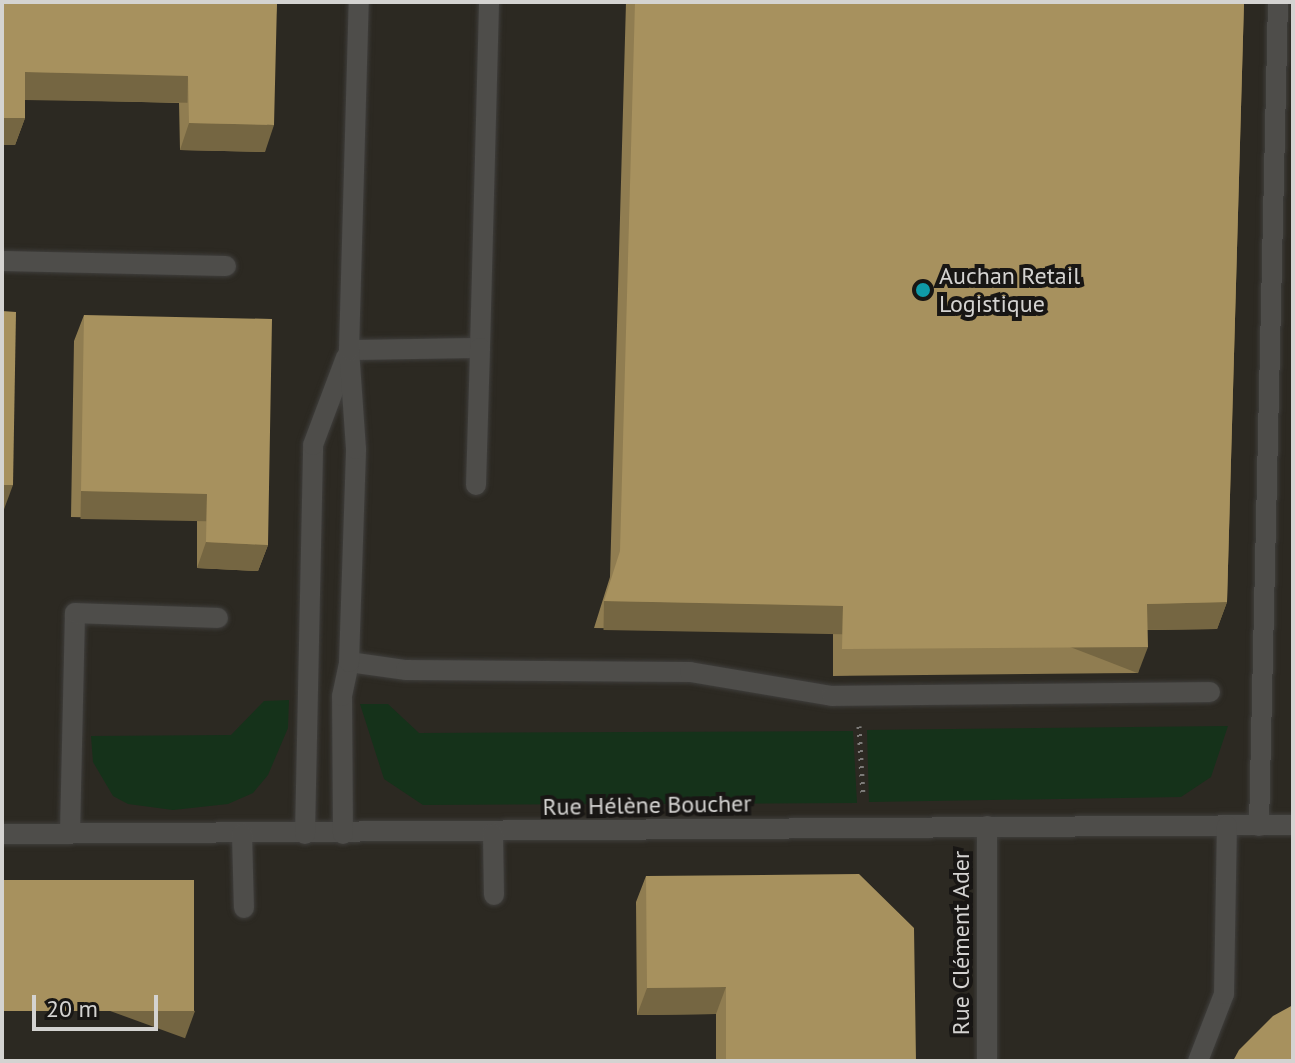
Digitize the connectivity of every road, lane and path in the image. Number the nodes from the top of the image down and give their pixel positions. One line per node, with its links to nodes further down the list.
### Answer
1 (359, 2): 7 (street)
2 (489, 2): 6 (street)
3 (1278, 2): 17 (street)
4 (2, 261): 5 (street)
5 (226, 266)
6 (480, 348): 7 (street); 8 (street)
7 (349, 350): 10 (street); 21 (street)
8 (476, 485)
9 (218, 618): 18 (street)
10 (349, 662): 11 (street); 22 (street)
11 (1210, 692)
12 (859, 725): 13 (path)
13 (863, 801)
14 (1293, 825): 17 (street, Rue Hélène Boucher)
15 (987, 826): 16 (street, Rue Hélène Boucher); 23 (street, Rue Hélène Boucher); 26 (street, Rue Clément Ader)
16 (1227, 826): 17 (street, Rue Hélène Boucher); 27 (street)
17 (1259, 826)
18 (70, 833): 19 (street, Rue Hélène Boucher); 20 (street, Rue Hélène Boucher)
19 (2, 834)
20 (242, 834): 21 (street, Rue Hélène Boucher); 25 (street)
21 (305, 834): 22 (street, Rue Hélène Boucher)
22 (343, 834): 23 (street, Rue Hélène Boucher)
23 (493, 834): 24 (street)
24 (494, 895)
25 (244, 908)
26 (987, 1061)
27 (1198, 1061)

